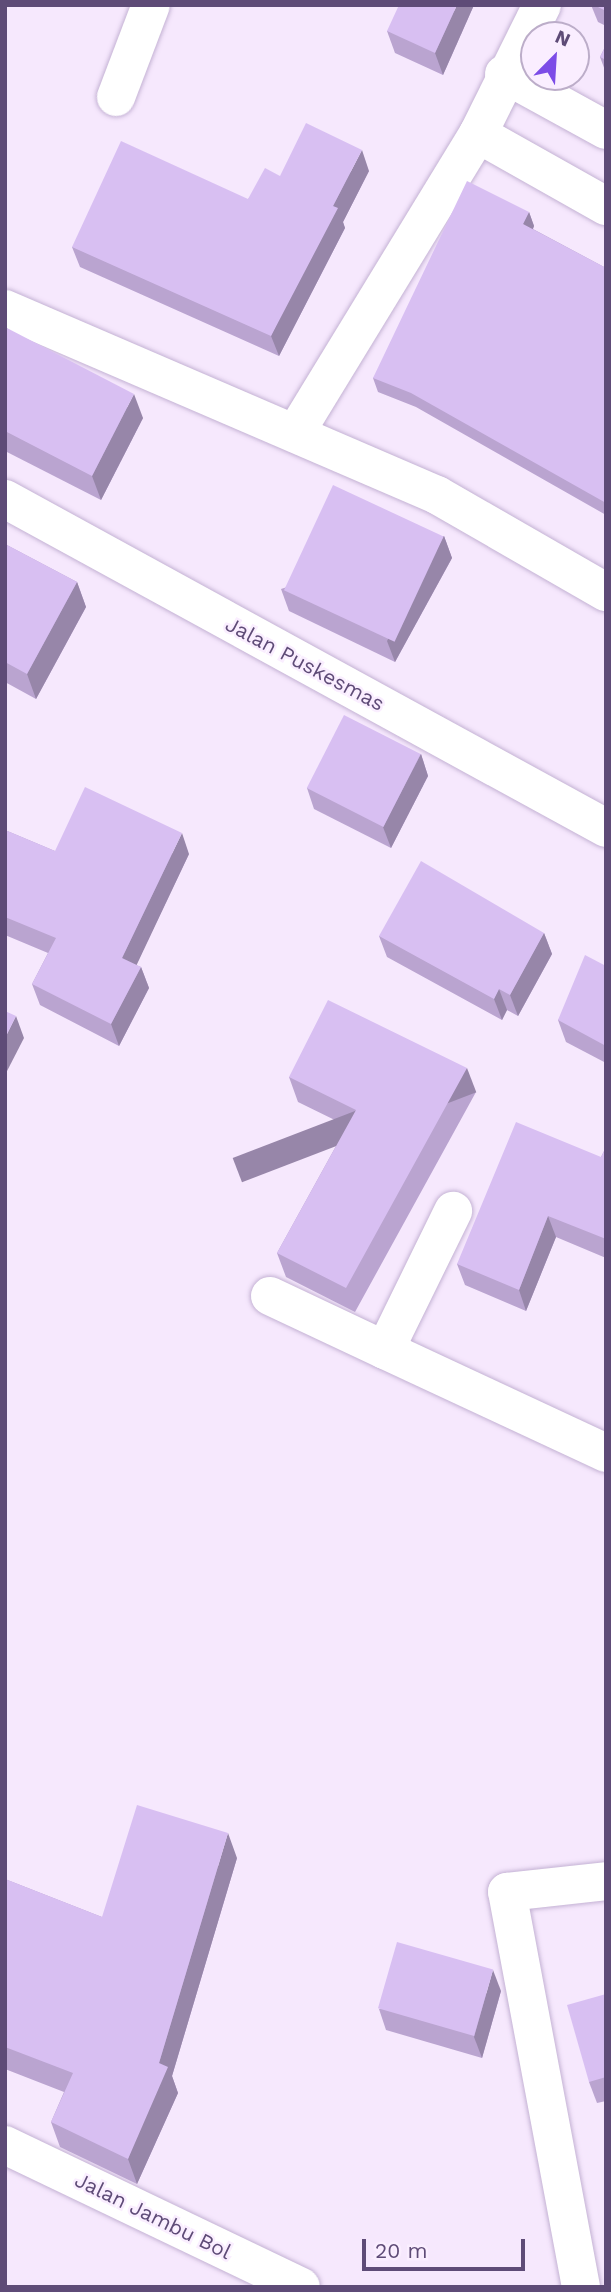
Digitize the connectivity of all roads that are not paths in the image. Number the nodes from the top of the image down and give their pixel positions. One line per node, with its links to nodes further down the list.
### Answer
1 (151, 5): 4 (street)
2 (542, 5): 3 (street)
3 (504, 74): 5 (street); 6 (street)
4 (116, 97)
5 (606, 131)
6 (478, 134): 7 (street); 9 (street)
7 (606, 206)
8 (5, 309): 9 (street)
9 (296, 432): 11 (street)
10 (5, 499): 12 (street, Jalan Puskesmas)
11 (606, 593)
12 (606, 828)
13 (453, 1211): 15 (street)
14 (270, 1296): 15 (street)
15 (385, 1350): 16 (street)
16 (606, 1453)
17 (606, 1881): 20 (street)
18 (5, 2145): 19 (street, Jalan Jambu Bol)
19 (302, 2287)
20 (582, 2287)

